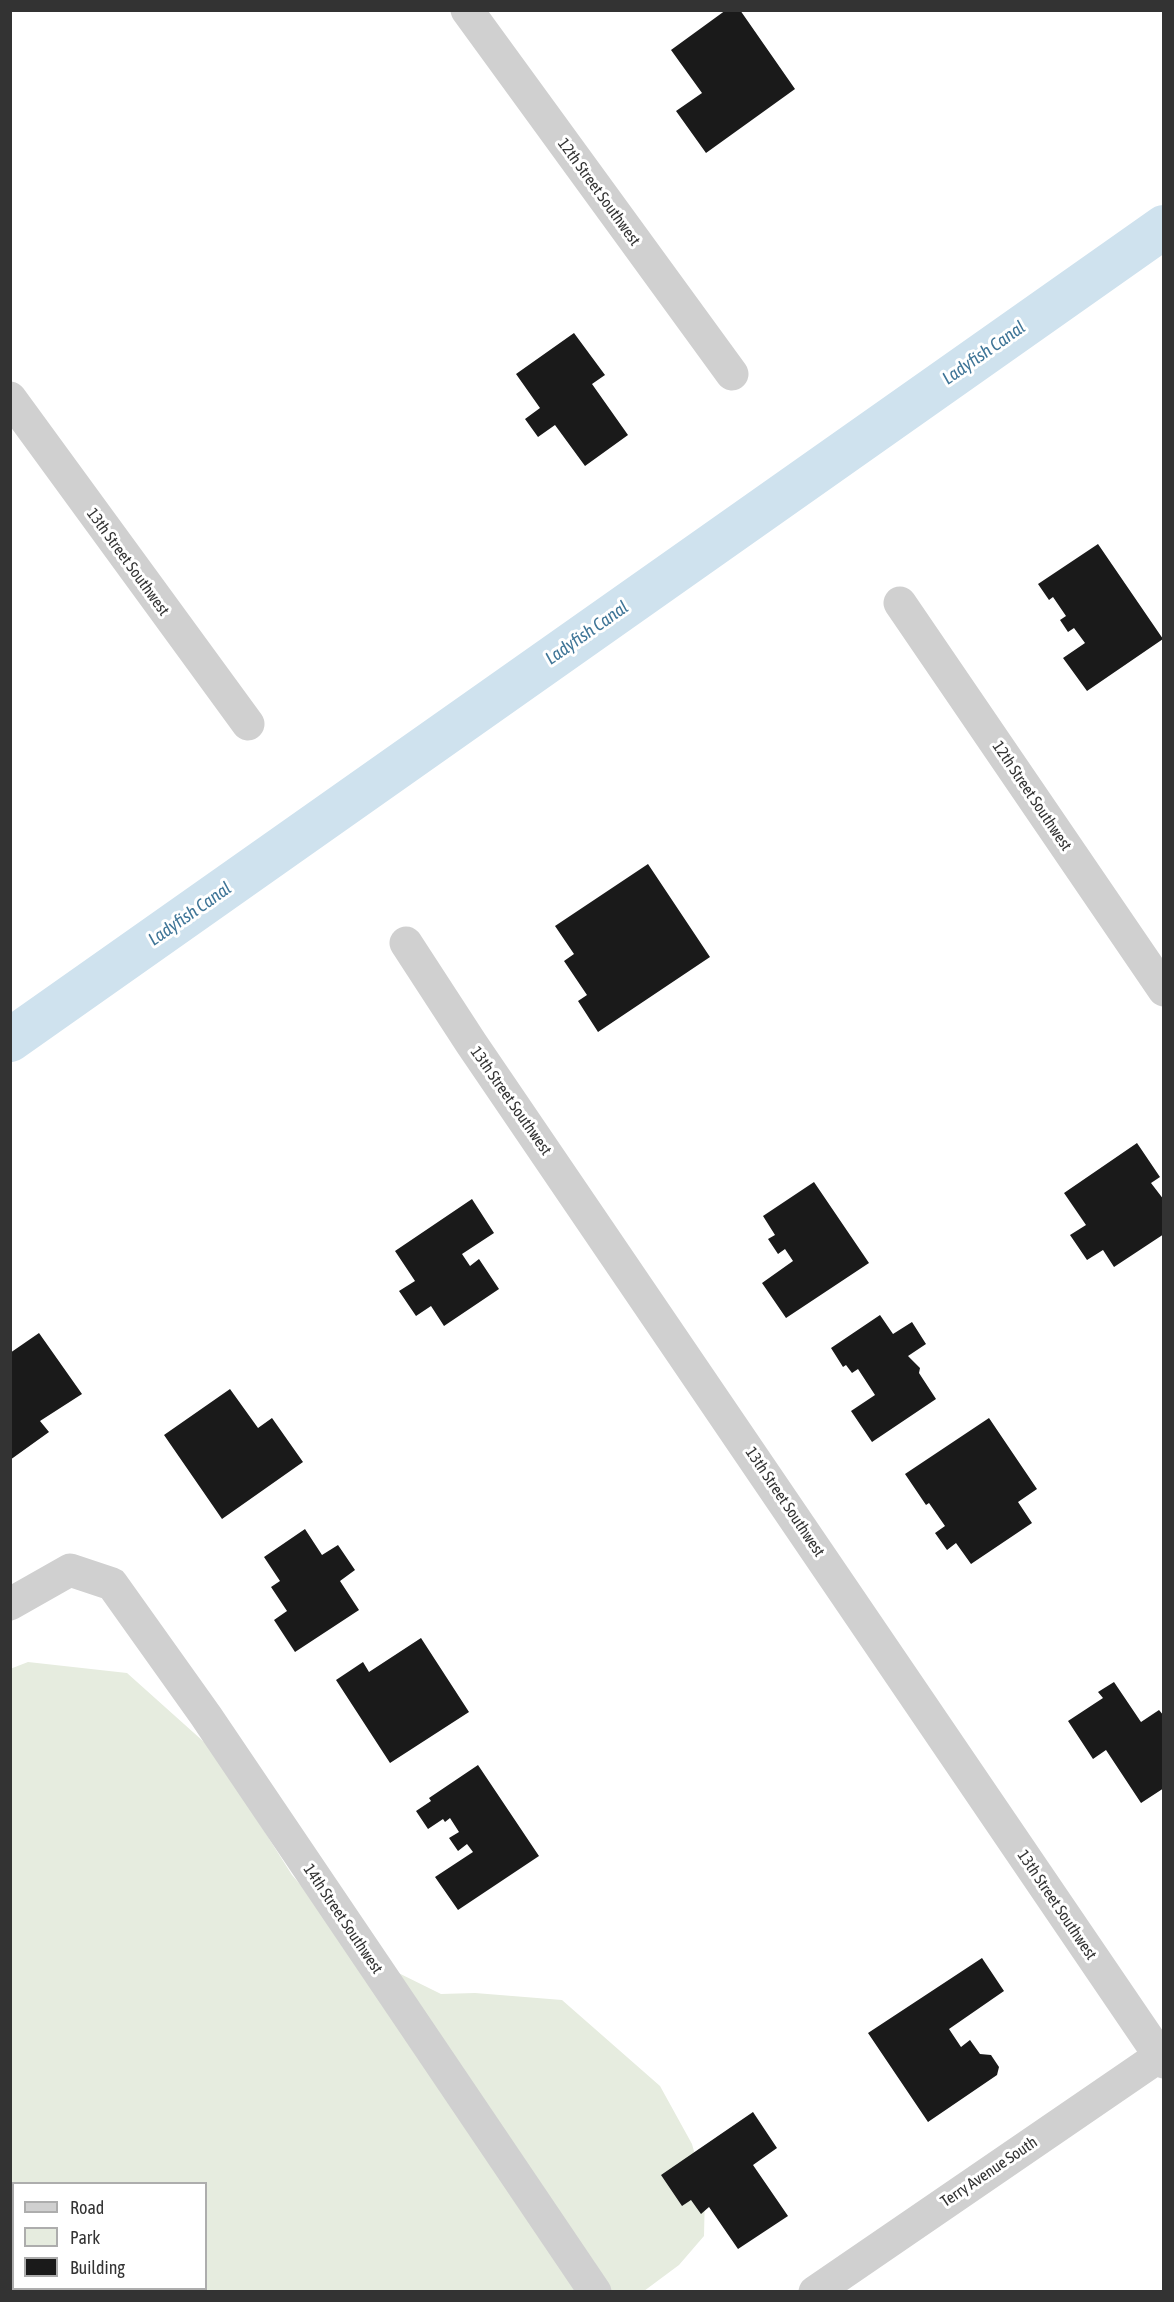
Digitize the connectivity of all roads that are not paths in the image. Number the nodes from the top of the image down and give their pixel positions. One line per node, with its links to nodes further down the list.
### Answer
1 (467, 10): 2 (street, 12th Street Southwest)
2 (732, 374)
3 (10, 398): 5 (street, 13th Street Southwest)
4 (900, 603): 7 (street, 12th Street Southwest)
5 (248, 724)
6 (406, 943): 9 (street, 13th Street Southwest)
7 (1164, 990)
8 (10, 1604): 10 (street, 14th Street Southwest)
9 (1162, 2057): 11 (street, Terry Avenue South)
10 (596, 2292)
11 (815, 2292)

